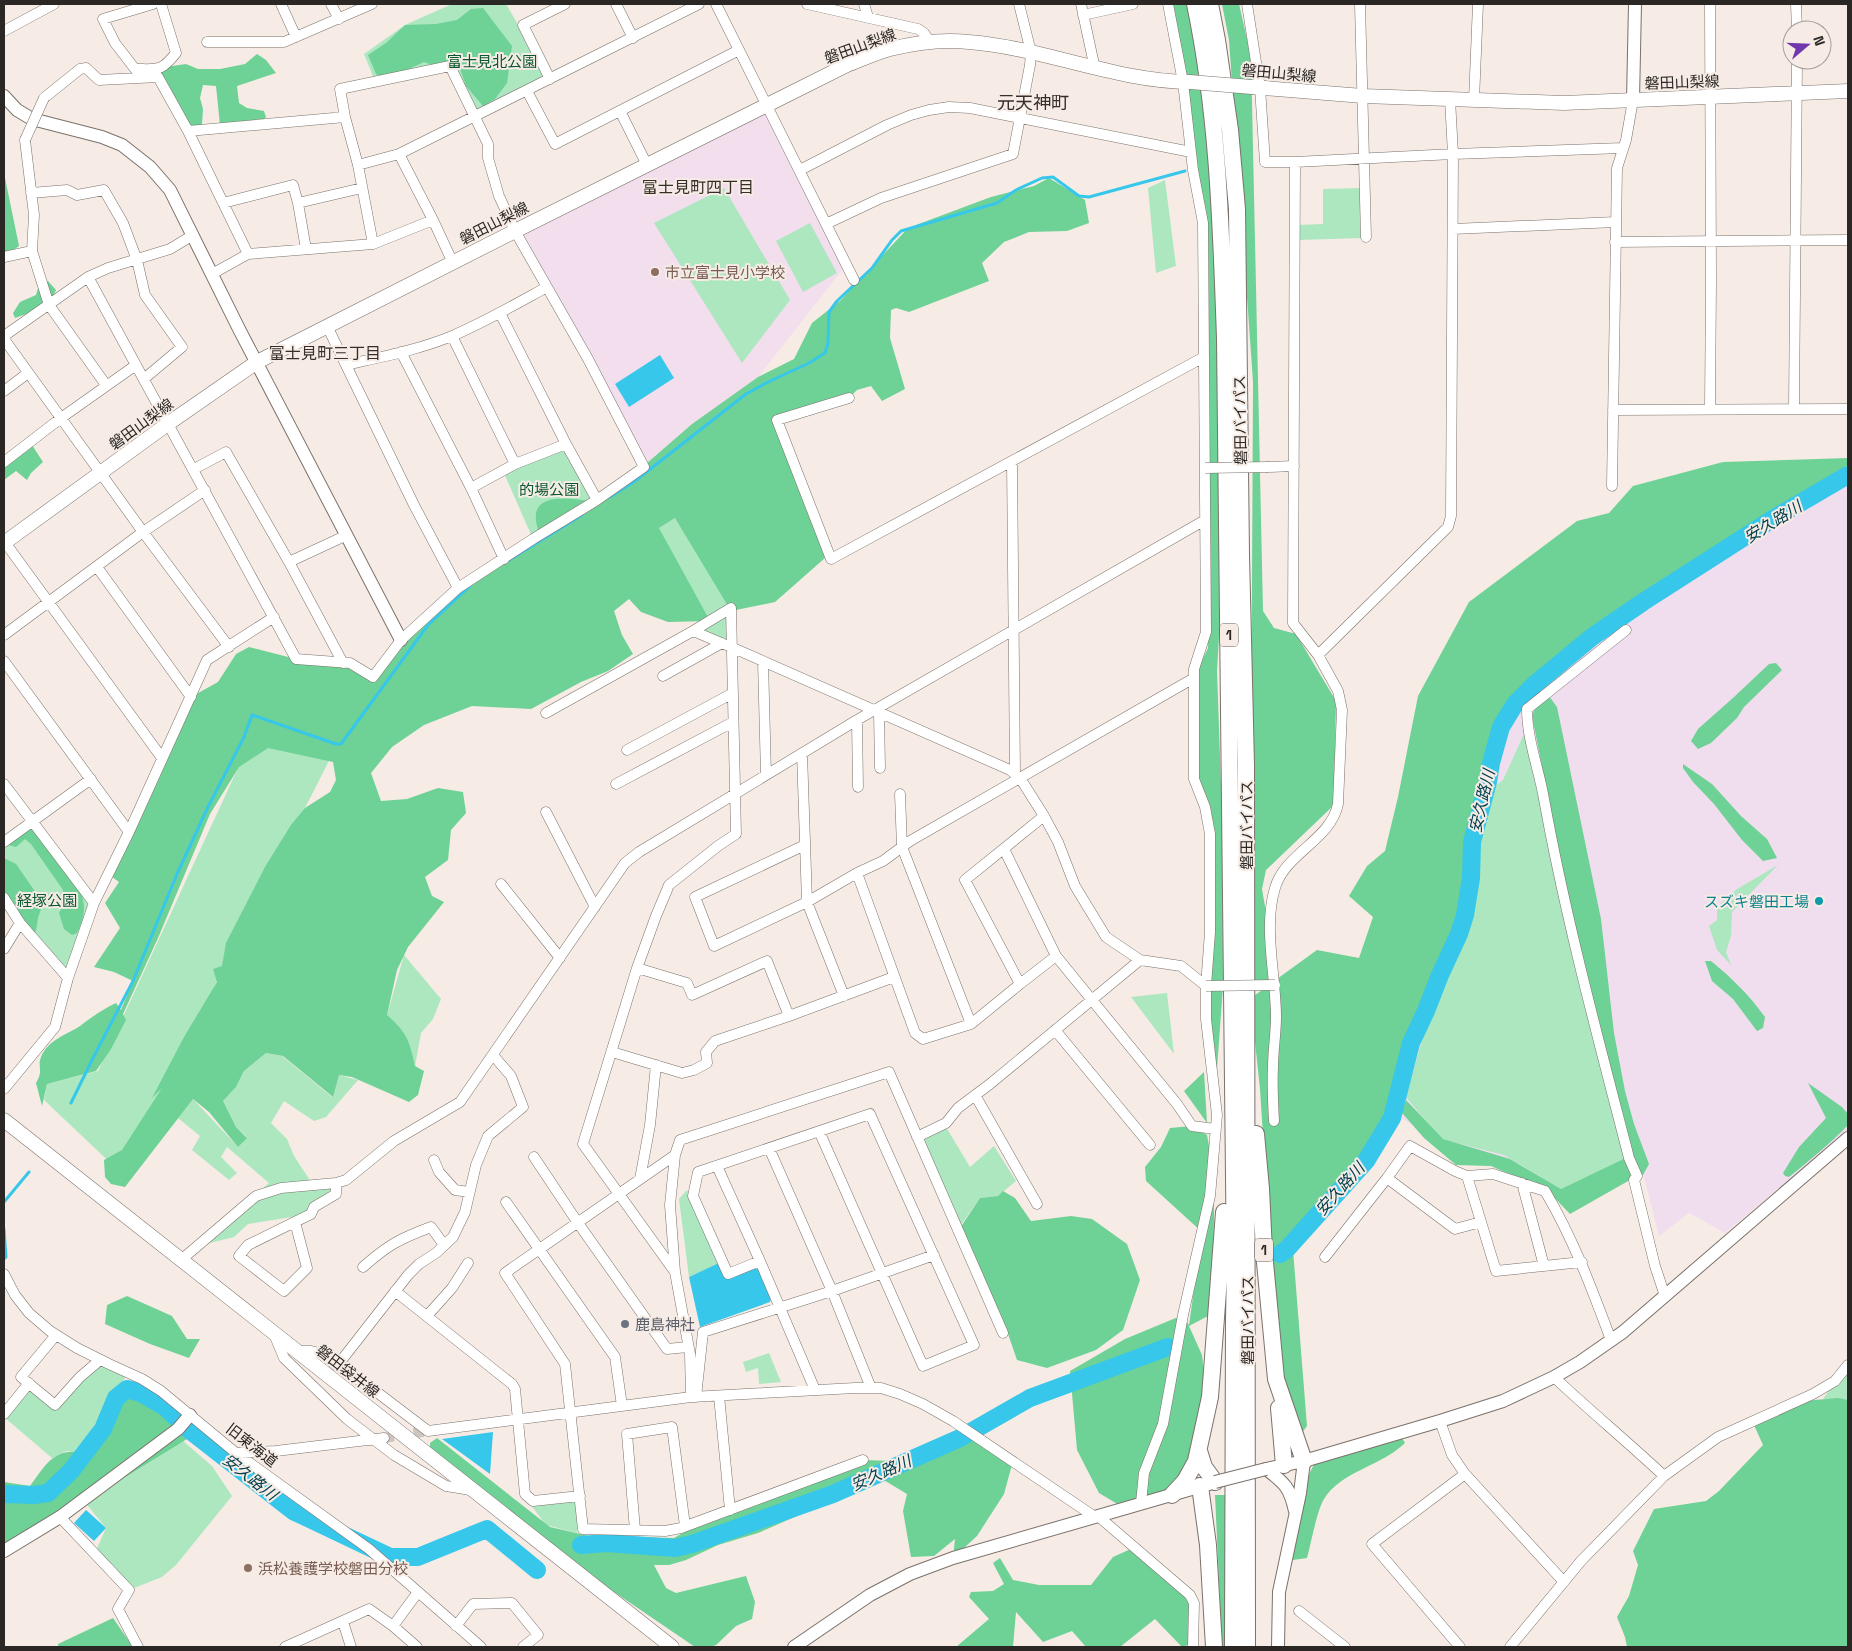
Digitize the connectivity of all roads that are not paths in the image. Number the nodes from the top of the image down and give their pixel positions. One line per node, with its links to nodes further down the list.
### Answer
1 (54, 4): 31 (street)
2 (153, 4): 3 (street)
3 (161, 4)
4 (281, 4): 32 (street)
5 (332, 4): 29 (street)
6 (372, 4): 29 (street)
7 (565, 4): 40 (street)
8 (616, 4): 33 (street)
9 (699, 4): 33 (street)
10 (716, 4): 36 (street)
11 (807, 4): 26 (street)
12 (864, 4): 28 (street)
13 (1019, 4): 37 (street)
14 (1081, 4): 27 (street)
15 (1133, 4): 25 (street)
16 (1168, 4): 41 (street)
17 (1195, 4): 197 (highway, 磐田バイパス / 1)
18 (1210, 4): 197 (highway, 磐田バイパス / 1)
19 (1248, 4): 42 (street)
20 (1360, 4): 47 (street)
21 (1478, 4): 50 (street)
22 (1635, 4): 51 (street)
23 (1710, 4): 48 (street)
24 (1796, 4): 30 (street)
25 (1109, 6): 27 (street)
26 (840, 8): 28 (street)
27 (1083, 15): 38 (street)
28 (868, 17): 35 (street)
29 (338, 19): 32 (street)
30 (1796, 20)
31 (4, 31)
32 (296, 38): 34 (street)
33 (633, 38): 40 (street)
34 (208, 42)
35 (930, 42): 37 (main road, 磐田山梨線); 52 (main road, 磐田山梨線)
36 (739, 50): 52 (street); 53 (street)
37 (1031, 52): 38 (main road, 磐田山梨線); 56 (street)
38 (1095, 68): 41 (main road, 磐田山梨線)
39 (1797, 70): 45 (street)
40 (550, 79): 43 (street)
41 (1186, 82): 42 (main road, 磐田山梨線, bridge); 59 (street)
42 (1256, 87): 47 (main road, 磐田山梨線); 63 (street)
43 (527, 90): 53 (street); 54 (street)
44 (1848, 91): 45 (main road, 磐田山梨線)
45 (1797, 94): 48 (main road, 磐田山梨線); 78 (street)
46 (4, 96): 76 (street)
47 (1363, 96): 49 (main road, 磐田山梨線); 62 (street)
48 (1710, 97): 51 (main road, 磐田山梨線); 80 (street)
49 (1450, 99): 50 (main road, 磐田山梨線); 61 (street)
50 (1474, 100): 51 (main road, 磐田山梨線)
51 (1632, 100): 58 (street)
52 (767, 104): 65 (main road, 磐田山梨線); 66 (street)
53 (620, 111): 65 (street)
54 (474, 116): 55 (street); 60 (street); 75 (street)
55 (345, 117): 57 (street); 64 (street)
56 (1020, 117): 59 (street); 66 (street); 73 (street)
57 (188, 131): 68 (street, bridge); 69 (street)
58 (1623, 148): 61 (street); 72 (street)
59 (1191, 152): 99 (street)
60 (399, 154): 64 (street); 71 (street)
61 (1453, 154): 62 (street); 74 (street)
62 (1365, 158): 63 (street); 77 (street)
63 (1295, 162): 118 (street)
64 (358, 165): 67 (street)
65 (647, 165): 75 (main road, 磐田山梨線)
66 (800, 170): 73 (street)
67 (362, 188): 70 (street); 82 (street)
68 (32, 192): 84 (street); 87 (street)
69 (223, 203): 70 (street); 85 (street)
70 (298, 203): 83 (street)
71 (433, 220): 82 (street); 88 (street)
72 (1616, 222): 74 (street); 81 (street)
73 (826, 224): 91 (street)
74 (1452, 230): 143 (street)
75 (515, 231): 88 (main road, 磐田山梨線); 92 (street)
76 (193, 236): 87 (street); 89 (street)
77 (1366, 237)
78 (1795, 240): 79 (street); 80 (street); 109 (street)
79 (1848, 240)
80 (1711, 241): 81 (street); 108 (street)
81 (1616, 242): 111 (street)
82 (373, 244): 83 (street)
83 (306, 250): 85 (street)
84 (32, 251): 86 (street); 93 (street)
85 (248, 254): 89 (street)
86 (4, 257)
87 (137, 260): 90 (street); 104 (street)
88 (453, 263): 95 (main road, 磐田山梨線)
89 (212, 274): 100 (street)
90 (88, 277): 93 (street); 101 (street)
91 (854, 280)
92 (547, 287): 94 (street); 125 (street)
93 (49, 305): 96 (street); 105 (street)
94 (500, 313): 97 (street); 114 (street)
95 (327, 326): 100 (main road, 磐田山梨線); 102 (street)
96 (4, 336): 103 (street)
97 (452, 336): 98 (street); 117 (street)
98 (401, 352): 102 (street); 123 (street)
99 (1204, 357): 115 (street); 119 (street)
100 (257, 362): 113 (main road, 磐田山梨線); 128 (street)
101 (136, 365): 104 (street); 105 (street)
102 (346, 365): 133 (street)
103 (28, 373): 106 (street); 112 (street)
104 (144, 378): 113 (street)
105 (106, 385): 112 (street)
106 (4, 391)
107 (849, 398): 115 (street)
108 (1710, 409): 109 (street); 111 (street)
109 (1794, 409): 110 (street)
110 (1848, 409)
111 (1613, 410): 122 (street)
112 (62, 418): 116 (street); 121 (street)
113 (169, 423): 120 (street); 121 (main road, 磐田山梨線)
114 (566, 444): 117 (street); 125 (street)
115 (1012, 461): 136 (street)
116 (4, 462)
117 (515, 464): 123 (street)
118 (1294, 466): 119 (street, bridge); 143 (street)
119 (1205, 468): 126 (street)
120 (194, 469): 124 (street); 131 (street)
121 (100, 473): 127 (street); 129 (main road, 磐田山梨線)
122 (1612, 486)
123 (471, 488): 130 (street)
124 (205, 490): 127 (street); 135 (street)
125 (597, 500): 130 (street)
126 (1205, 520): 136 (street); 148 (street)
127 (143, 532): 132 (street); 142 (street)
128 (347, 536): 131 (street); 140 (street)
129 (4, 542): 134 (street)
130 (504, 559): 133 (street)
131 (289, 562): 146 (street)
132 (97, 567): 134 (street); 150 (street)
133 (458, 588): 140 (street)
134 (48, 602): 139 (street); 157 (street)
135 (274, 617): 142 (street); 146 (street)
136 (1014, 630): 151 (street); 160 (street)
137 (1626, 630): 243 (street)
138 (693, 631): 141 (street); 141 (street); 152 (street)
139 (4, 635)
140 (401, 640): 146 (street)
141 (727, 645): 145 (street); 147 (street); 149 (street)
142 (229, 647): 150 (street)
143 (1318, 655): 190 (street)
144 (4, 661): 161 (street)
145 (763, 661): 151 (street); 159 (street)
146 (343, 662)
147 (663, 676)
148 (1194, 678): 160 (street); 191 (street)
149 (733, 693): 154 (street); 155 (street)
150 (191, 697): 157 (street)
151 (877, 711): 153 (street); 158 (street); 160 (street)
152 (546, 712)
153 (857, 720): 156 (street); 164 (street)
154 (734, 722): 163 (street); 165 (street)
155 (627, 750)
156 (802, 753): 159 (street); 172 (street)
157 (162, 758): 170 (street)
158 (880, 768)
159 (766, 775): 165 (street)
160 (1018, 776): 168 (street); 173 (street)
161 (91, 778): 169 (street); 170 (street)
162 (4, 784): 169 (street)
163 (616, 784)
164 (858, 787)
165 (735, 793): 180 (street); 186 (street)
166 (900, 794): 173 (street)
167 (546, 812): 180 (street)
168 (1044, 816): 174 (street); 185 (street)
169 (31, 822): 171 (street); 179 (street)
170 (129, 832): 179 (street)
171 (4, 842)
172 (805, 845): 178 (street); 178 (street)
173 (902, 847): 175 (street); 195 (street)
174 (1004, 849): 183 (street); 189 (street)
175 (857, 873): 178 (street); 187 (street)
176 (501, 884): 184 (street)
177 (4, 898): 181 (street)
178 (807, 902): 192 (street)
179 (94, 903): 188 (street)
180 (595, 907): 184 (street)
181 (20, 923): 182 (street); 188 (street)
182 (4, 949)
183 (1056, 956): 189 (street); 193 (street)
184 (560, 958): 199 (street)
185 (1140, 960): 191 (street); 193 (street)
186 (637, 968): 194 (street); 198 (street)
187 (894, 977): 192 (street); 195 (street)
188 (68, 978): 201 (street)
189 (1020, 984): 195 (street)
190 (1275, 985): 191 (street, bridge); 203 (street)
191 (1206, 986): 205 (street)
192 (844, 996): 194 (street)
193 (1092, 999): 196 (street); 205 (street)
194 (789, 1016): 200 (street)
195 (971, 1024)
196 (1056, 1030): 202 (street); 209 (street)
197 (1239, 1035): 237 (highway, 磐田バイパス / 1); 256 (highway, 1); 269 (highway)
198 (612, 1052): 200 (street); 221 (street)
199 (493, 1055): 218 (street); 220 (street)
200 (656, 1065): 217 (street)
201 (4, 1089)
202 (975, 1096): 207 (street); 223 (street)
203 (1274, 1121)
204 (5, 1125): 231 (main road, 磐田袋井線)
205 (1215, 1130): 281 (street)
206 (819, 1131): 210 (street); 229 (street); 240 (street)
207 (917, 1137): 211 (street); 246 (street)
208 (1848, 1138): 243 (street)
209 (1150, 1145)
210 (768, 1148): 214 (street); 242 (street)
211 (676, 1155): 217 (street); 238 (street)
212 (534, 1157): 226 (street)
213 (434, 1160): 220 (street)
214 (717, 1166): 232 (street); 232 (street)
215 (1467, 1176): 216 (street); 219 (street); 225 (street)
216 (1387, 1178): 225 (street); 230 (street)
217 (640, 1180): 221 (street)
218 (336, 1183): 224 (street); 231 (street)
219 (1522, 1183): 233 (street); 235 (street)
220 (469, 1192): 227 (street)
221 (620, 1194): 226 (street); 238 (street)
222 (506, 1202): 228 (street)
223 (1037, 1204)
224 (295, 1222): 224 (street)
225 (1481, 1222): 235 (street)
226 (578, 1223): 228 (street); 250 (street)
227 (444, 1245): 236 (street); 241 (street)
228 (540, 1249): 262 (street); 263 (street)
229 (934, 1256): 240 (street); 240 (street)
230 (1325, 1257)
231 (181, 1260): 247 (main road, 磐田袋井線)
232 (760, 1261): 244 (street)
233 (1582, 1262): 235 (street); 249 (street)
234 (468, 1263): 245 (street)
235 (1544, 1266)
236 (363, 1267)
237 (1241, 1268): 306 (highway, 磐田バイパス / 1); 307 (highway, 磐田バイパス / 1)
238 (675, 1272): 250 (street)
239 (4, 1274): 248 (street, 旧東海道)
240 (882, 1274): 242 (street)
241 (396, 1291): 245 (street); 254 (street)
242 (832, 1291): 244 (street); 258 (street)
243 (1665, 1296): 249 (street)
244 (780, 1308): 259 (street); 261 (street)
245 (427, 1316): 266 (street)
246 (1003, 1333)
247 (274, 1334): 251 (main road, 磐田袋井線); 268 (street)
248 (56, 1335): 252 (street, 旧東海道); 257 (street)
249 (1611, 1340): 255 (street)
250 (688, 1347): 261 (street)
251 (295, 1351): 254 (street); 278 (main road, 磐田袋井線)
252 (100, 1360): 257 (street); 265 (street, 旧東海道)
253 (1848, 1365): 276 (street)
254 (338, 1366): 266 (street)
255 (1554, 1377): 267 (street); 276 (street)
256 (1276, 1379): 272 (highway, 1); 273 (highway)
257 (29, 1383): 264 (street)
258 (871, 1388): 259 (street); 284 (street)
259 (815, 1390): 260 (street)
260 (719, 1396): 261 (street); 282 (street)
261 (694, 1397): 262 (street)
262 (622, 1406): 263 (street)
263 (570, 1412): 266 (street); 280 (street)
264 (4, 1414)
265 (190, 1415): 270 (street, 旧東海道); 285 (street)
266 (518, 1419): 280 (street)
267 (1440, 1421): 272 (street); 275 (street)
268 (379, 1438): 270 (street); 278 (street)
269 (1199, 1451): 277 (highway); 279 (highway)
270 (236, 1453): 290 (street, 旧東海道)
271 (863, 1460): 282 (street)
272 (1304, 1461): 273 (street); 283 (street)
273 (1284, 1465): 274 (street)
274 (1266, 1470): 277 (street, bridge); 283 (street)
275 (1465, 1474): 289 (street); 310 (street)
276 (1664, 1476): 289 (street)
277 (1207, 1484): 279 (street); 305 (highway)
278 (472, 1490): 302 (main road, 磐田袋井線)
279 (1172, 1495): 281 (street)
280 (580, 1496): 287 (street)
281 (1141, 1503): 284 (street)
282 (730, 1510): 286 (street)
283 (1296, 1515): 308 (street)
284 (1097, 1516): 303 (street); 304 (street)
285 (60, 1517): 288 (street); 296 (street)
286 (685, 1526): 287 (street); 287 (street)
287 (635, 1530)
288 (4, 1551)
289 (1564, 1582): 311 (street)
290 (418, 1592): 293 (street); 294 (street, 旧東海道)
291 (1299, 1611): 309 (street)
292 (343, 1622): 293 (street); 295 (street); 298 (street)
293 (393, 1626): 299 (street)
294 (456, 1626): 300 (street, 旧東海道); 301 (street)
295 (302, 1644): 297 (street)
296 (138, 1647)
297 (285, 1647)
298 (350, 1647)
299 (417, 1647)
300 (481, 1647)
301 (523, 1647)
302 (672, 1647)
303 (794, 1647)
304 (1193, 1647)
305 (1214, 1647)
306 (1233, 1647)
307 (1247, 1647)
308 (1278, 1647)
309 (1345, 1647)
310 (1460, 1647)
311 (1510, 1647)

